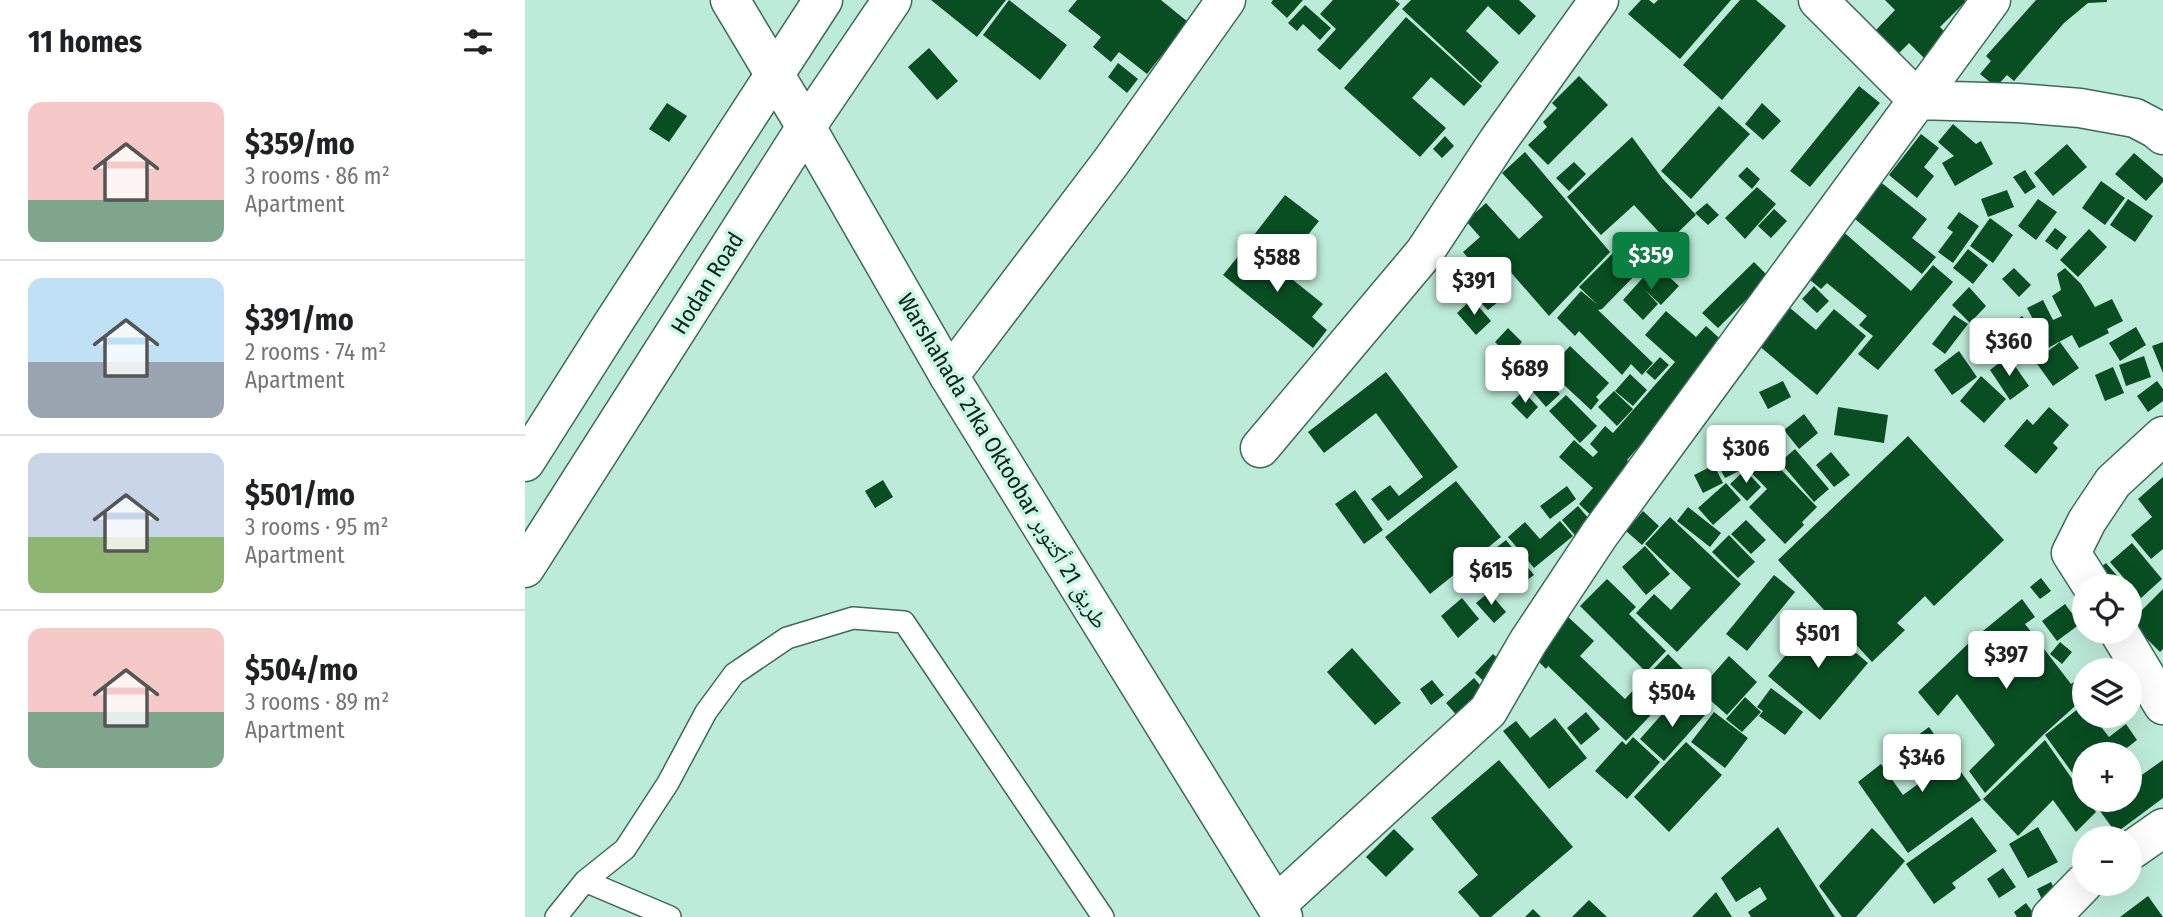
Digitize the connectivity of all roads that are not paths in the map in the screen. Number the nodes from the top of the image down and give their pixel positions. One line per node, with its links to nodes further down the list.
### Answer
1 (730, 0): 8 (street, Warshahada 21ka Oktoobar طريق 21 أكتوبر)
2 (823, 0): 8 (street)
3 (892, 0): 10 (street, Hodan Road)
4 (1226, 0): 12 (street)
5 (1599, 0): 14 (street)
6 (1818, 0): 9 (street)
7 (1991, 0): 9 (street)
8 (775, 75): 10 (street, Warshahada 21ka Oktoobar طريق 21 أكتوبر); 15 (street)
9 (1918, 100): 11 (street); 24 (street)
10 (806, 127): 12 (street, Warshahada 21ka Oktoobar طريق 21 أكتوبر); 16 (street, Hodan Road)
11 (2163, 135)
12 (949, 376): 24 (street, Warshahada 21ka Oktoobar طريق 21 أكتوبر)
13 (2163, 436): 17 (street)
14 (1260, 448)
15 (525, 462)
16 (525, 568)
17 (2084, 574)
18 (2126, 644): 19 (street)
19 (2163, 705)
20 (2163, 828): 21 (street)
21 (2142, 843)
22 (585, 881): 25 (lane); 26 (lane); 27 (lane)
23 (2072, 895): 28 (street)
24 (1279, 911)
25 (556, 917)
26 (670, 917)
27 (1103, 917)
28 (2051, 917)

